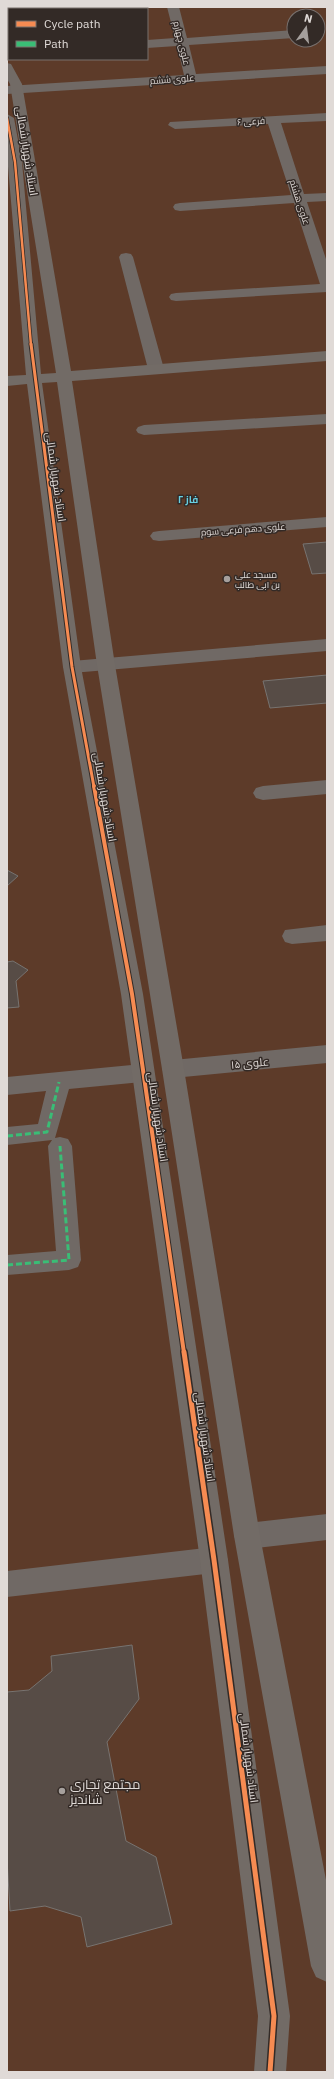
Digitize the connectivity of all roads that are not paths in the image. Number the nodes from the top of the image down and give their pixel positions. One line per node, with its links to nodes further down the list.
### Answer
1 (173, 7): 3 (street, علوی چهارم)
2 (286, 34): 3 (street)
3 (181, 41): 4 (street); 7 (street, علوی چهارم)
4 (148, 44)
5 (7, 67): 8 (street, استاد شهریار شمالی)
6 (327, 70): 7 (street, علوی ششم)
7 (190, 78): 8 (street, علوی ششم)
8 (12, 90): 22 (street, استاد شهریار شمالی)
9 (327, 117): 11 (street, فرعی ۶)
10 (7, 118): 23 (street, استاد شهریار شمالی)
11 (273, 120): 12 (street, فرعی ۶); 14 (street, علوی هشتم)
12 (175, 125)
13 (327, 197): 14 (street)
14 (299, 199): 15 (street); 17 (street, علوی هشتم)
15 (180, 207)
16 (126, 257): 21 (street)
17 (327, 284)
18 (327, 288): 19 (street)
19 (176, 297)
20 (327, 356): 21 (street)
21 (156, 369): 22 (street)
22 (64, 377): 23 (street); 30 (street, استاد شهریار شمالی)
23 (34, 380): 24 (street); 31 (street, استاد شهریار شمالی)
24 (7, 381)
25 (327, 419): 26 (street)
26 (144, 430)
27 (327, 522): 28 (street, علوی دهم فرعی سوم)
28 (159, 536)
29 (327, 644): 30 (street)
30 (106, 665): 31 (street); 37 (street, استاد شهریار شمالی)
31 (72, 667): 38 (street, استاد شهریار شمالی)
32 (327, 787): 33 (street)
33 (263, 793)
34 (327, 933): 35 (street)
35 (292, 936)
36 (327, 1054): 37 (street, علوی ۱۵)
37 (173, 1069): 38 (street); 45 (street, استاد شهریار شمالی)
38 (142, 1073): 39 (street); 46 (street, استاد شهریار شمالی)
39 (59, 1082): 40 (street); 41 (street)
40 (7, 1086)
41 (7, 1136)
42 (60, 1146): 43 (street)
43 (7, 1266)
44 (327, 1527): 45 (street)
45 (248, 1536): 48 (street, استاد شهریار شمالی)
46 (214, 1560): 47 (street); 49 (street, استاد شهریار شمالی)
47 (7, 1584)
48 (327, 1966)
49 (270, 2072)

